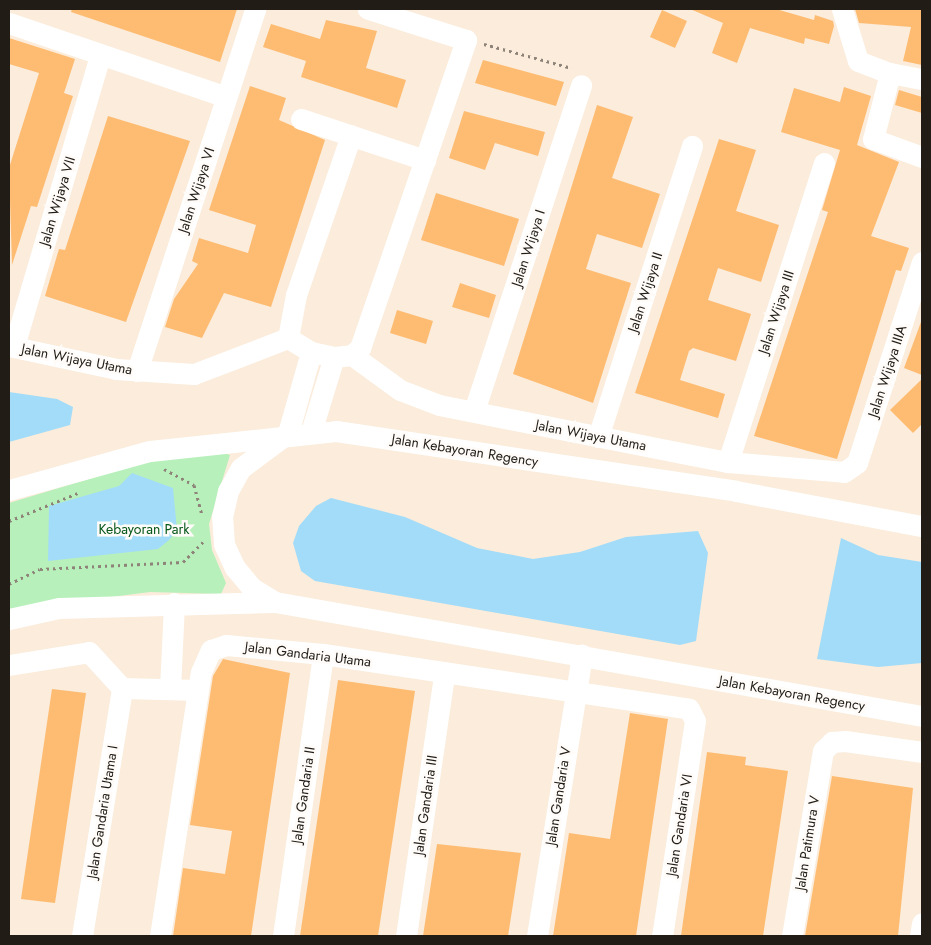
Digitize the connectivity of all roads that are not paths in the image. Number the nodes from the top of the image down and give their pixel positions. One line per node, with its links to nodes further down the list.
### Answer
1 (255, 9): 9 (street, Jalan Wijaya VI)
2 (368, 9): 14 (street)
3 (842, 9): 6 (street)
4 (9, 23): 5 (street)
5 (100, 56): 9 (street); 18 (street, Jalan Wijaya VII)
6 (890, 74): 7 (street); 13 (street)
7 (922, 78)
8 (581, 85): 22 (street, Jalan Wijaya I)
9 (226, 97): 21 (street, Jalan Wijaya VI)
10 (301, 119): 11 (street)
11 (351, 135): 14 (street); 17 (street)
12 (692, 146): 25 (street, Jalan Wijaya II)
13 (922, 157)
14 (425, 160): 20 (street)
15 (824, 163): 26 (street, Jalan Wijaya III)
16 (922, 262): 27 (street, Jalan Wijaya IIIA)
17 (288, 338): 19 (street, Jalan Wijaya Utama); 21 (street, Jalan Wijaya Utama)
18 (11, 346): 21 (street, Jalan Wijaya Utama)
19 (311, 352): 20 (street, Jalan Wijaya Utama); 24 (street)
20 (343, 356): 22 (street, Jalan Wijaya Utama); 23 (street)
21 (137, 371)
22 (474, 411): 25 (street, Jalan Wijaya Utama)
23 (311, 432): 24 (street, Jalan Kebayoran Regency); 29 (street, Jalan Kebayoran Regency)
24 (288, 433): 28 (street, Jalan Kebayoran Regency); 30 (street)
25 (598, 437): 26 (street, Jalan Wijaya Utama)
26 (728, 462): 27 (street, Jalan Wijaya Utama)
27 (844, 472)
28 (9, 490)
29 (922, 526)
30 (275, 602): 31 (street, Jalan Kebayoran Regency); 34 (street, Jalan Kebayoran Regency)
31 (166, 603): 32 (street, Jalan Kebayoran Regency); 38 (street)
32 (9, 619)
33 (322, 654): 36 (street, Jalan Gandaria Utama); 40 (street, Jalan Gandaria Utama); 47 (street, Jalan Gandaria II)
34 (582, 655): 39 (street, Jalan Gandaria V); 42 (street, Jalan Kebayoran Regency)
35 (9, 664): 37 (street)
36 (444, 674): 39 (street, Jalan Gandaria Utama); 48 (street, Jalan Gandaria III)
37 (122, 688): 38 (street); 45 (street, Jalan Gandaria Utama I)
38 (164, 689): 40 (street)
39 (575, 689): 41 (street, Jalan Gandaria Utama); 49 (street, Jalan Gandaria V)
40 (198, 690): 46 (street, Jalan Gandaria Utama)
41 (693, 713): 50 (street, Jalan Gandaria VI)
42 (922, 716)
43 (922, 752): 51 (street, Jalan Patimura V)
44 (922, 923): 52 (street)
45 (82, 936)
46 (160, 936)
47 (283, 936)
48 (406, 936)
49 (537, 936)
50 (662, 936)
51 (792, 936)
52 (920, 936)

